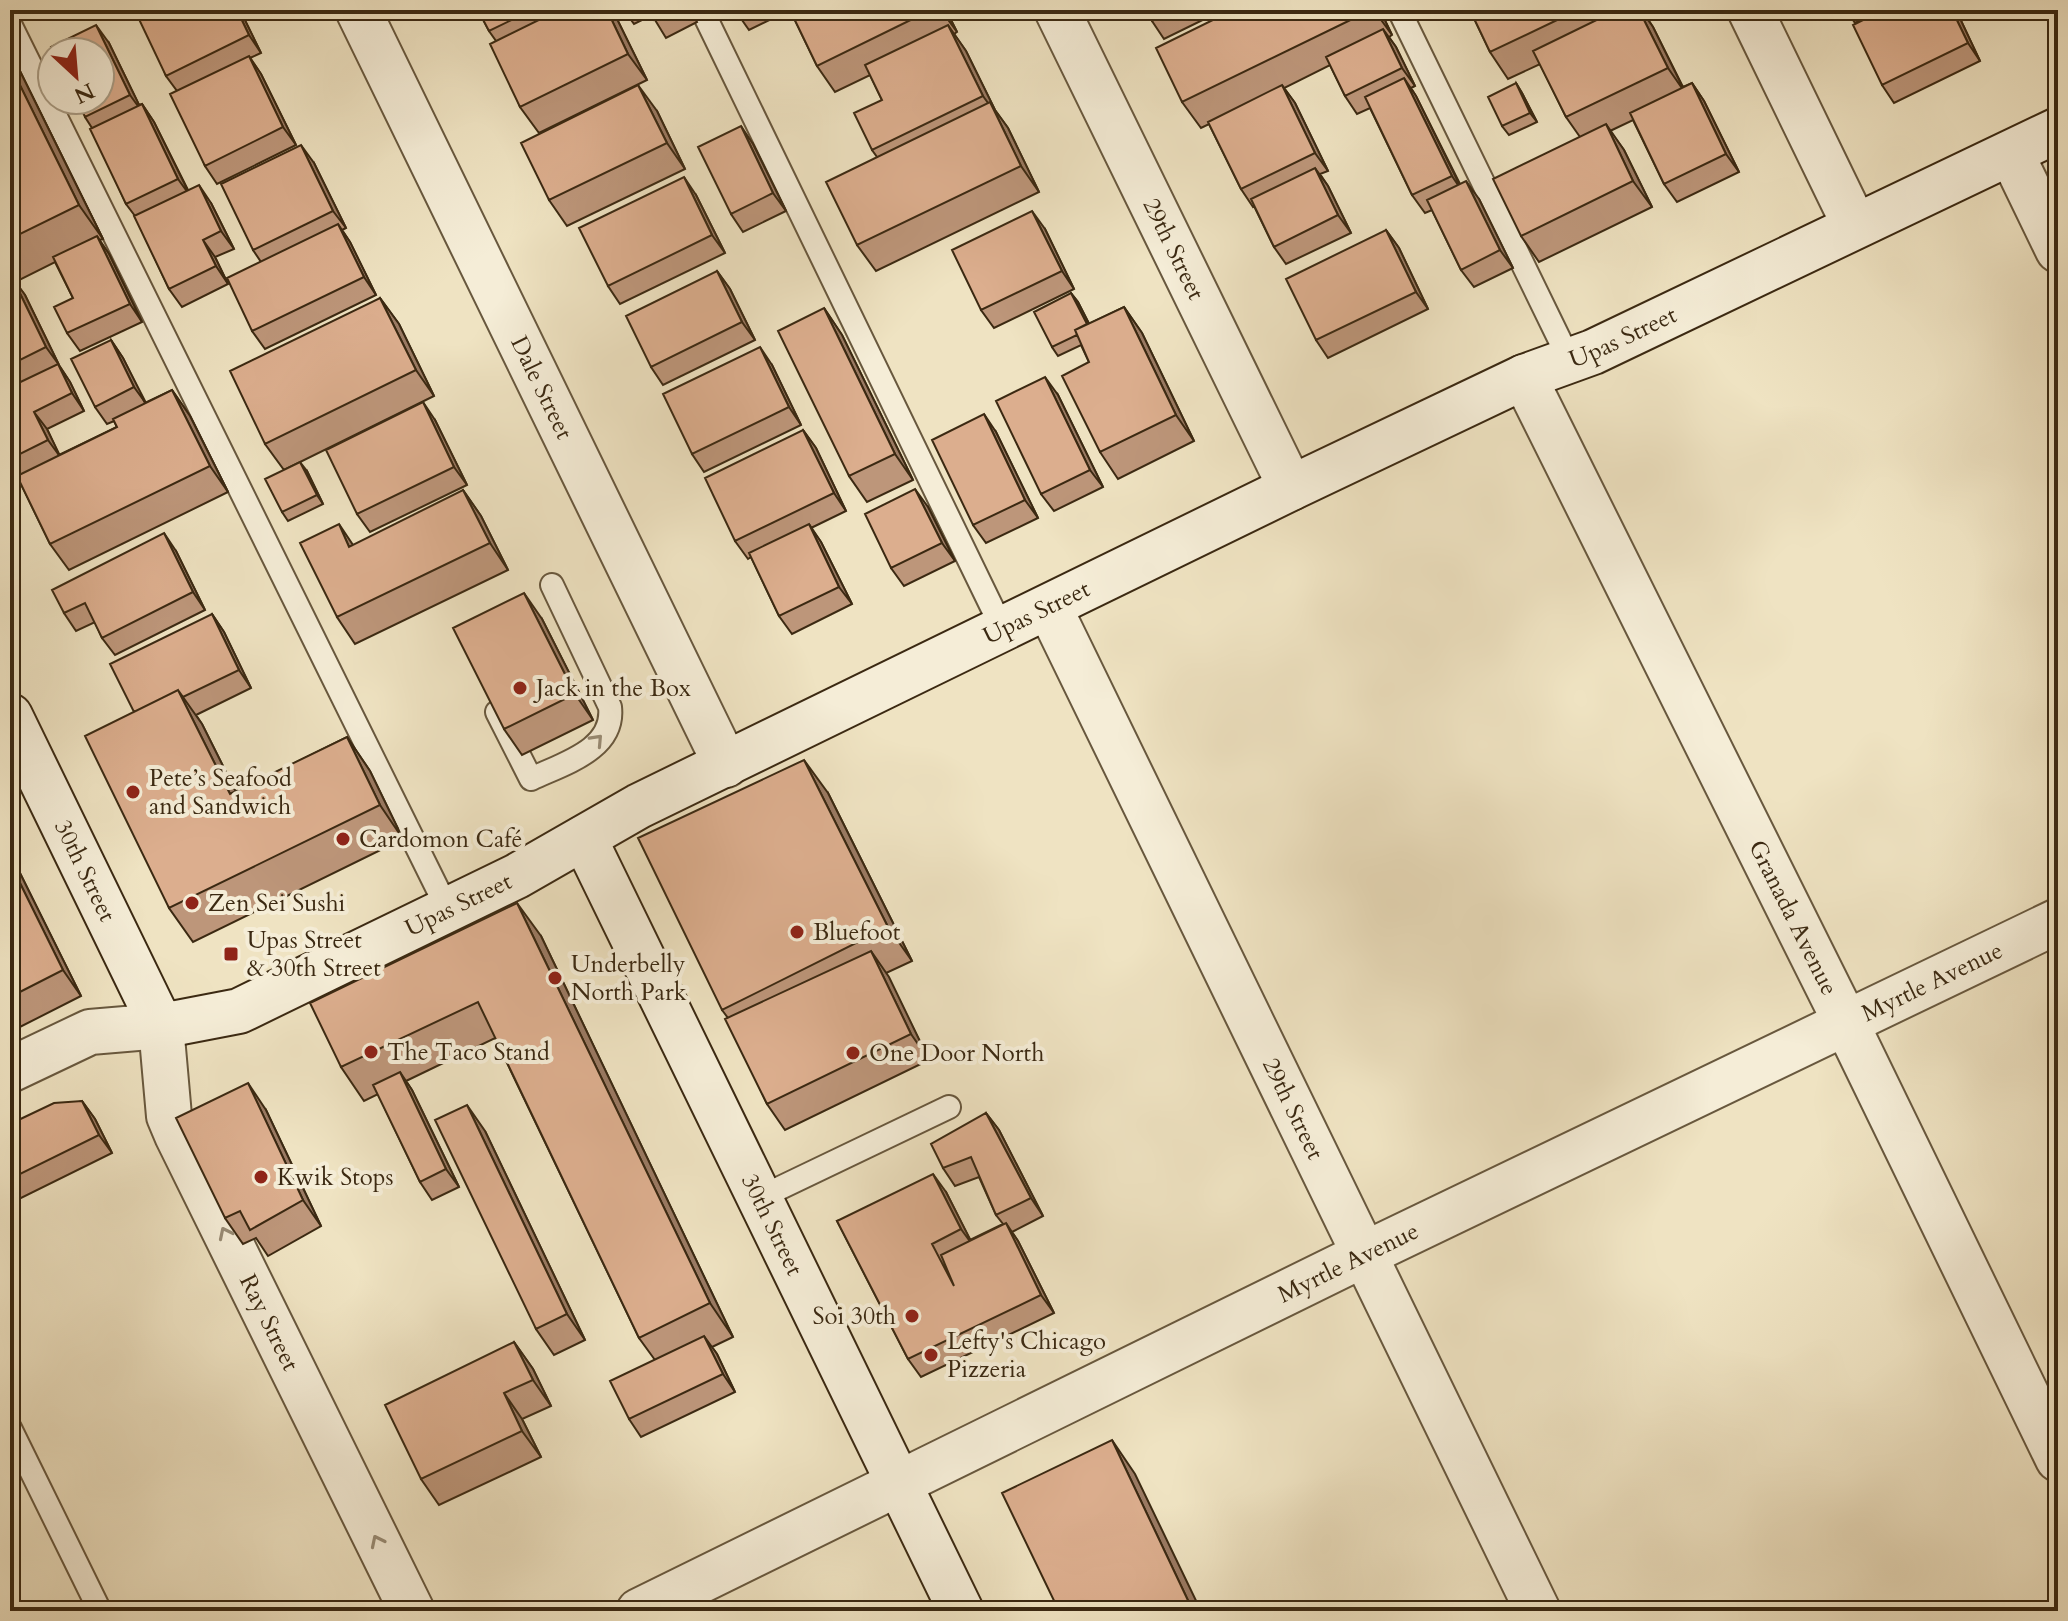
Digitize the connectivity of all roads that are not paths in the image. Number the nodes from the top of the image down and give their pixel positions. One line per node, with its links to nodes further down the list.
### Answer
1 (358, 10): 19 (street, Dale Street)
2 (702, 10): 16 (lane)
3 (1057, 10): 13 (street, 29th Street)
4 (1399, 10): 11 (lane)
5 (1750, 10): 9 (street)
6 (10, 24): 21 (lane)
7 (2058, 130): 8 (street, Upas Street)
8 (2011, 153): 9 (street, Upas Street); 10 (street)
9 (1855, 226): 11 (street, Upas Street)
10 (2058, 250)
11 (1570, 361): 12 (street, Upas Street)
12 (1524, 377): 13 (street, Upas Street); 23 (street, Granada Avenue)
13 (1291, 488): 15 (street, Upas Street)
14 (552, 585): 17 (lane, one-way to 14)
15 (1049, 607): 16 (street, Upas Street); 28 (street, 29th Street)
16 (1002, 628): 19 (street, Upas Street)
17 (490, 698)
18 (10, 716): 24 (street, 30th Street)
19 (726, 765): 20 (street, Upas Street)
20 (584, 838): 21 (street, Upas Street); 27 (street, 30th Street)
21 (448, 910): 24 (street, Upas Street)
22 (2058, 921): 23 (street, Myrtle Avenue)
23 (1846, 1023): 28 (street, Myrtle Avenue); 30 (street, Granada Avenue)
24 (161, 1026): 25 (street, Upas Street); 32 (street, Ray Street, one-way to 24)
25 (10, 1070)
26 (949, 1107): 27 (lane)
27 (759, 1198): 31 (street, 30th Street)
28 (1365, 1254): 31 (street, Myrtle Avenue); 36 (street, 29th Street)
29 (10, 1428): 33 (lane)
30 (2058, 1459)
31 (897, 1482): 34 (street, Myrtle Avenue); 35 (street, 30th Street)
32 (400, 1607)
33 (100, 1611)
34 (639, 1611)
35 (961, 1611)
36 (1538, 1611)

